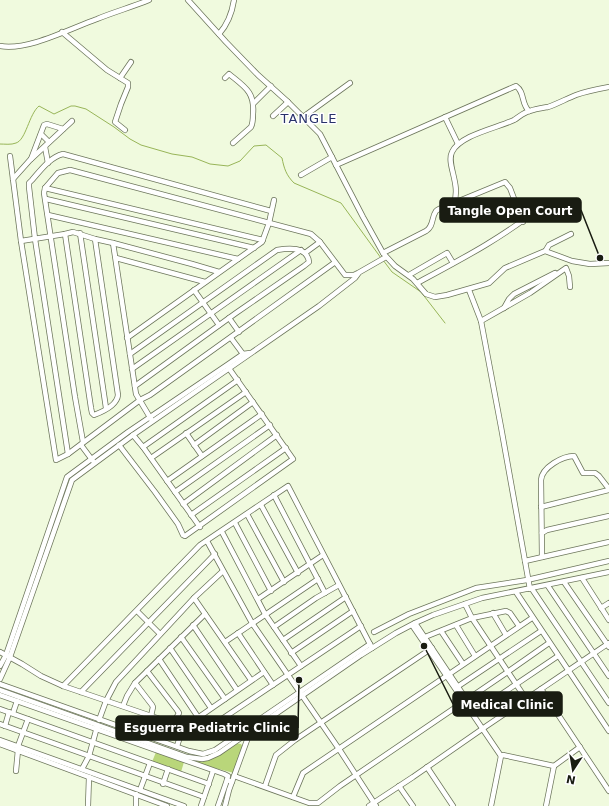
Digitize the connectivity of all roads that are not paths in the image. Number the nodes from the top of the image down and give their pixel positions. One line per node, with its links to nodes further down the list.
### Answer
1 (147, 0): 4 (street)
2 (188, 0): 5 (street)
3 (234, 0): 5 (street)
4 (62, 32): 6 (street); 8 (street)
5 (219, 34): 11 (street)
6 (0, 46)
7 (131, 62): 8 (street)
8 (120, 78): 21 (street)
9 (224, 78): 14 (street)
10 (350, 83): 17 (street)
11 (271, 86): 13 (street); 14 (street)
12 (609, 87): 15 (street)
13 (288, 102): 16 (street); 17 (street)
14 (254, 103): 24 (street)
15 (529, 111): 18 (street); 25 (street)
16 (273, 116)
17 (303, 117): 28 (street)
18 (445, 117): 25 (street); 31 (street)
19 (72, 121): 20 (street)
20 (63, 129): 22 (street); 23 (street)
21 (125, 130)
22 (40, 134): 23 (street); 29 (street)
23 (49, 142): 26 (street)
24 (233, 143)
25 (458, 144): 37 (street)
26 (45, 147): 29 (street); 30 (street)
27 (10, 156): 33 (street)
28 (332, 157): 31 (street); 32 (street)
29 (30, 160): 33 (street)
30 (48, 163): 39 (street); 47 (street)
31 (336, 165): 56 (street)
32 (301, 175)
33 (13, 179): 50 (street)
34 (45, 188): 35 (street); 42 (street); 49 (street)
35 (46, 199): 40 (street); 53 (street)
36 (274, 200): 39 (street)
37 (454, 203): 41 (street); 56 (street)
38 (544, 204): 41 (street)
39 (271, 211): 42 (street)
40 (48, 215): 46 (street); 58 (street)
41 (523, 222): 62 (street)
42 (269, 223): 49 (street); 51 (street)
43 (80, 233): 44 (street); 48 (street); 93 (street)
44 (65, 234): 46 (street); 93 (street)
45 (571, 234): 54 (street)
46 (50, 237): 47 (street); 101 (street)
47 (35, 239): 50 (street); 106 (street)
48 (95, 239): 52 (street); 93 (street)
49 (262, 240): 53 (street)
50 (21, 241): 106 (street)
51 (320, 242): 55 (street); 61 (street)
52 (113, 243): 57 (street); 65 (street)
53 (254, 248): 58 (street)
54 (546, 250): 60 (street); 74 (street)
55 (303, 252): 75 (street); 76 (street); 77 (street)
56 (383, 252): 59 (street)
57 (116, 258): 69 (street); 81 (street)
58 (238, 259): 65 (street)
59 (383, 259): 66 (street); 68 (street)
60 (572, 261): 63 (street); 64 (street)
61 (334, 263): 67 (street); 80 (street)
62 (453, 263): 68 (street); 70 (street)
63 (609, 264)
64 (566, 268): 72 (street); 78 (street)
65 (219, 272): 69 (street)
66 (358, 273): 67 (street); 71 (street)
67 (345, 275): 71 (street)
68 (409, 275): 70 (street)
69 (205, 282): 73 (street)
70 (417, 283): 74 (street)
71 (345, 285): 83 (street)
72 (570, 287)
73 (194, 290): 75 (street); 81 (street)
74 (469, 290): 78 (street)
75 (202, 303): 76 (street); 84 (street)
76 (211, 314): 79 (street); 87 (street)
77 (229, 318): 79 (street); 80 (street)
78 (481, 321): 129 (street)
79 (219, 325): 89 (street)
80 (239, 332): 82 (street)
81 (127, 338): 84 (street)
82 (231, 338): 85 (street); 91 (street)
83 (253, 352): 85 (street); 86 (street)
84 (130, 354): 87 (street)
85 (243, 354): 86 (street)
86 (228, 367): 88 (street); 95 (street); 96 (street)
87 (132, 369): 89 (street)
88 (238, 380): 90 (street); 104 (street)
89 (135, 386): 91 (street)
90 (246, 392): 92 (street); 98 (street)
91 (140, 400): 95 (street); 101 (street)
92 (254, 402): 94 (street); 103 (street)
93 (106, 408)
94 (262, 414): 97 (street); 107 (street)
95 (150, 417): 96 (street); 109 (street)
96 (154, 422): 99 (street)
97 (270, 425): 100 (street); 112 (street)
98 (186, 433): 103 (street); 108 (street)
99 (133, 435): 102 (street); 104 (street)
100 (277, 435): 105 (street); 114 (street)
101 (82, 444): 106 (street); 109 (street)
102 (119, 445): 109 (street); 121 (street)
103 (194, 445): 107 (street)
104 (143, 447): 108 (street)
105 (286, 448): 118 (street); 121 (street)
106 (68, 454)
107 (202, 456): 110 (street)
108 (151, 458): 110 (street)
109 (93, 461): 187 (street)
110 (167, 481): 112 (street)
111 (609, 489): 116 (street); 116 (street)
112 (175, 492): 114 (street)
113 (274, 495): 115 (street); 127 (street); 131 (street)
114 (183, 504): 118 (street)
115 (261, 505): 117 (street); 134 (street)
116 (541, 506): 123 (street)
117 (247, 514): 120 (street); 138 (street)
118 (191, 515): 121 (street)
119 (609, 516): 123 (street)
120 (235, 523): 122 (street); 143 (street)
121 (200, 527)
122 (222, 532): 124 (street); 148 (street)
123 (542, 533): 128 (street)
124 (207, 541): 126 (street); 152 (street)
125 (609, 542): 128 (street)
126 (215, 554): 132 (street); 160 (street)
127 (323, 555): 131 (street); 140 (street)
128 (542, 557): 129 (street)
129 (525, 561): 137 (street)
130 (609, 561): 137 (street)
131 (310, 565): 134 (street); 136 (street)
132 (223, 571): 147 (street); 161 (street)
133 (609, 572): 135 (street)
134 (298, 573): 138 (street)
135 (582, 578): 139 (street); 151 (street)
136 (318, 579): 145 (street); 155 (street)
137 (527, 580): 142 (street); 170 (street)
138 (284, 582): 143 (street)
139 (564, 582): 141 (street); 180 (street)
140 (339, 585): 145 (street); 146 (street)
141 (548, 586): 142 (street); 186 (street)
142 (530, 589): 144 (street); 192 (street)
143 (271, 591): 148 (street)
144 (516, 592): 150 (street); 158 (street)
145 (325, 593): 167 (street)
146 (346, 597): 153 (street); 176 (street)
147 (194, 598): 154 (street); 172 (street)
148 (258, 600): 155 (street)
149 (609, 603): 151 (street)
150 (465, 604): 157 (street); 162 (street)
151 (601, 608): 159 (street)
152 (136, 611): 160 (street); 210 (street)
153 (354, 611): 165 (street); 185 (street)
154 (206, 614): 163 (street); 177 (street)
155 (265, 614): 161 (street); 167 (street)
156 (493, 614): 157 (street); 166 (street); 173 (street)
157 (472, 618): 164 (street); 179 (street)
158 (532, 618): 166 (street); 169 (street)
159 (609, 620)
160 (148, 622): 172 (street); 215 (street)
161 (252, 623): 171 (street); 202 (street)
162 (414, 624): 175 (street); 181 (street); 183 (street)
163 (193, 625): 174 (street); 214 (street)
164 (456, 625): 168 (street); 188 (street)
165 (361, 626): 181 (street); 195 (street)
166 (519, 626): 173 (street)
167 (274, 627): 176 (street)
168 (441, 631): 175 (street); 193 (street)
169 (541, 631): 178 (street); 191 (street)
170 (374, 632)
171 (238, 633): 177 (street); 200 (street)
172 (160, 634): 222 (street)
173 (506, 635): 179 (street)
174 (182, 637): 182 (street); 218 (street)
175 (425, 637): 183 (street)
176 (283, 640): 185 (street)
177 (225, 642): 205 (street)
178 (549, 643): 189 (street); 198 (street)
179 (491, 645): 188 (street); 191 (street)
180 (608, 645): 186 (street)
181 (371, 646): 216 (street)
182 (170, 648): 190 (street); 225 (street)
183 (430, 649): 201 (street); 234 (street)
184 (0, 652): 187 (street)
185 (291, 652): 195 (street)
186 (593, 653): 192 (street); 203 (street)
187 (8, 656): 194 (street); 196 (street); 210 (street)
188 (475, 656): 193 (street)
189 (558, 656): 199 (street); 208 (street)
190 (159, 659): 197 (street); 230 (street)
191 (499, 659): 198 (street); 211 (street)
192 (581, 662): 199 (street); 223 (street)
193 (463, 664): 201 (street)
194 (0, 666)
195 (301, 666): 202 (street)
196 (2, 670): 204 (street)
197 (147, 671): 206 (street); 235 (street)
198 (509, 671): 208 (street); 220 (street)
199 (568, 671): 212 (street); 240 (street)
200 (264, 672): 205 (street); 209 (street)
201 (447, 674): 211 (street); 220 (street); 251 (street)
202 (287, 675): 209 (street); 216 (street)
203 (609, 676)
204 (0, 679)
205 (251, 680): 214 (street)
206 (135, 683): 224 (street); 229 (street)
207 (0, 684): 232 (street)
208 (517, 684): 219 (street); 228 (street)
209 (273, 685): 239 (street)
210 (63, 686): 215 (street)
211 (457, 687): 220 (street)
212 (541, 689): 219 (street); 249 (street)
213 (0, 690): 237 (street)
214 (237, 690): 218 (street)
215 (81, 692): 222 (street)
216 (301, 694): 233 (street); 234 (street)
217 (0, 695): 221 (street)
218 (225, 698): 225 (street)
219 (526, 699): 238 (street)
220 (465, 700): 228 (street); 238 (street); 261 (street)
221 (17, 701): 227 (street); 237 (street)
222 (106, 701): 224 (street); 232 (street)
223 (609, 703)
224 (123, 706): 229 (street)
225 (211, 708): 230 (street)
226 (0, 709): 227 (street)
227 (11, 712): 231 (street); 236 (street)
228 (475, 712): 238 (street)
229 (151, 716): 235 (street)
230 (198, 717): 239 (street)
231 (28, 719): 241 (street); 245 (street)
232 (100, 719): 237 (street); 248 (street)
233 (259, 722): 242 (street); 243 (street)
234 (320, 723): 251 (street); 268 (street)
235 (173, 724): 239 (street)
236 (2, 725): 241 (street)
237 (97, 727): 243 (street); 245 (street); 260 (street)
238 (484, 727): 253 (street); 256 (street)
239 (183, 728): 248 (street)
240 (609, 731)
241 (24, 732): 250 (street); 252 (street)
242 (250, 732): 243 (street); 247 (street)
243 (236, 738): 247 (street); 248 (street)
244 (0, 740): 250 (street)
245 (92, 741): 252 (street); 254 (street)
246 (0, 744): 250 (street)
247 (246, 744): 263 (street)
248 (177, 746)
249 (580, 746): 255 (street); 271 (street)
250 (18, 748): 257 (street); 259 (street); 264 (street)
251 (339, 749): 261 (street); 273 (street)
252 (88, 756): 257 (street); 262 (street)
253 (502, 756): 255 (street); 286 (street)
254 (150, 763): 258 (street); 262 (street)
255 (554, 766): 287 (street)
256 (427, 767): 269 (street); 285 (street)
257 (82, 769): 270 (street)
258 (168, 769): 266 (street); 267 (street)
259 (16, 771)
260 (213, 771): 265 (street); 267 (street)
261 (356, 775): 273 (street); 275 (street)
262 (145, 776): 266 (street); 270 (street)
263 (234, 776): 265 (street); 268 (street)
264 (89, 777): 272 (street); 277 (street)
265 (230, 781): 276 (street); 282 (street)
266 (164, 784): 274 (street)
267 (208, 784): 274 (street)
268 (265, 786): 273 (street)
269 (399, 786): 275 (street); 284 (street)
270 (140, 790): 280 (street)
271 (609, 791)
272 (136, 794): 278 (street); 279 (street)
273 (293, 797)
274 (204, 798): 281 (street)
275 (375, 804): 283 (street)
276 (227, 805)
277 (88, 806)
278 (136, 806)
279 (167, 806)
280 (184, 806)
281 (201, 806)
282 (218, 806)
283 (369, 806)
284 (413, 806)
285 (453, 806)
286 (491, 806)
287 (546, 806)

